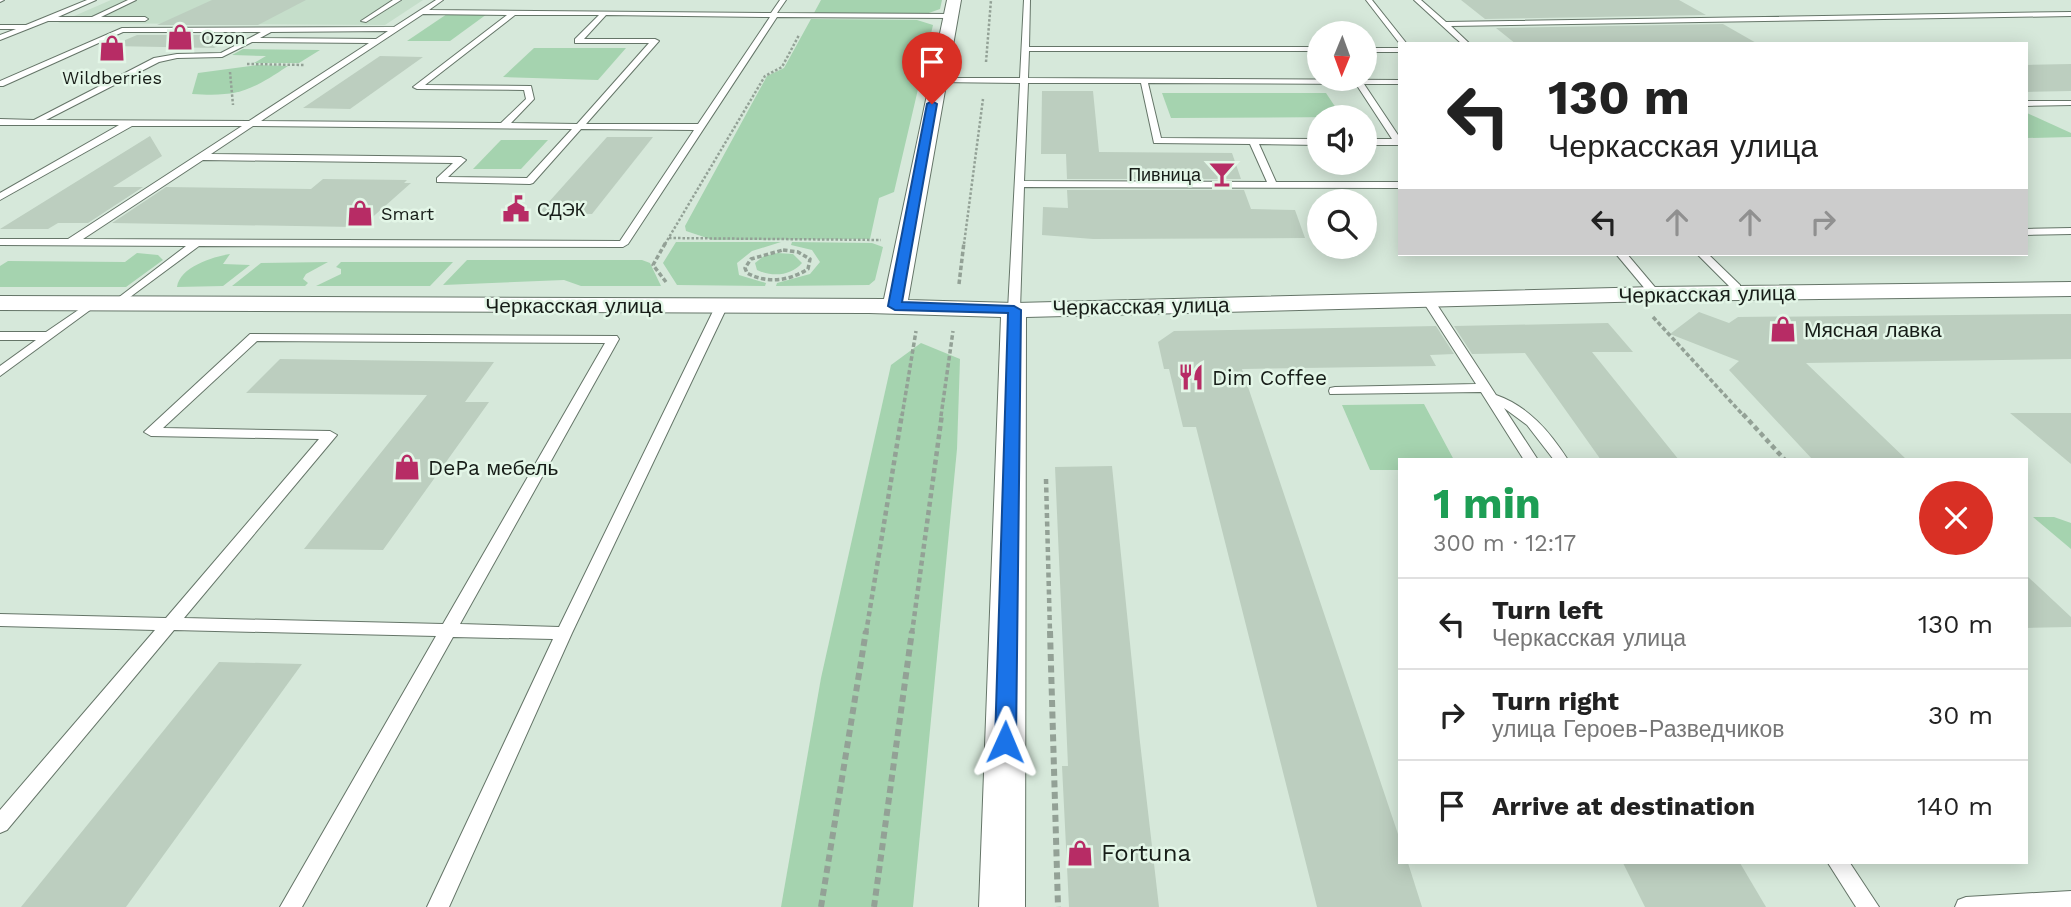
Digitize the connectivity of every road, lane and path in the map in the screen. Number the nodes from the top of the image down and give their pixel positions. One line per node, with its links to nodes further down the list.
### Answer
1 (93, 0): 20 (lane)
2 (133, 0): 21 (lane)
3 (398, 0): 24 (lane)
4 (440, 0): 13 (lane)
5 (783, 0): 17 (lane)
6 (991, 0): 42 (path)
7 (1027, 0): 36 (lane)
8 (1369, 0): 34 (lane)
9 (1418, 0): 26 (lane)
10 (614, 7): 15 (lane)
11 (682, 7): 16 (lane)
12 (952, 8): 19 (lane); 41 (street)
13 (423, 12): 14 (lane); 25 (lane)
14 (513, 13): 15 (lane); 57 (lane)
15 (606, 13): 16 (lane); 58 (lane)
16 (676, 14): 17 (lane)
17 (774, 14): 19 (lane); 59 (lane)
18 (2071, 14): 26 (lane)
19 (809, 15): 79 (path)
20 (48, 19): 21 (lane); 28 (lane)
21 (91, 19): 22 (lane)
22 (159, 19)
23 (228, 20): 24 (lane)
24 (364, 21): 25 (lane)
25 (409, 21): 30 (lane)
26 (1445, 24): 35 (lane)
27 (0, 27): 28 (lane)
28 (27, 27): 31 (lane)
29 (273, 29): 30 (lane); 32 (lane); 48 (lane)
30 (397, 29): 33 (lane)
31 (0, 38)
32 (251, 40): 33 (lane); 54 (lane)
33 (379, 41): 56 (lane)
34 (1402, 42)
35 (1465, 42)
36 (1025, 49): 37 (lane); 43 (lane)
37 (1307, 49)
38 (1377, 50): 39 (lane)
39 (1398, 50)
40 (230, 64): 52 (path)
41 (937, 80): 42 (lane); 86 (street)
42 (985, 81): 43 (lane); 87 (path)
43 (1024, 81): 44 (lane); 64 (lane)
44 (1144, 81): 45 (lane); 60 (lane)
45 (1307, 82)
46 (1377, 82): 47 (lane)
47 (1398, 82)
48 (0, 84)
49 (2071, 103): 50 (lane)
50 (2028, 104)
51 (1377, 110): 62 (lane)
52 (234, 114)
53 (0, 122): 54 (lane)
54 (35, 122): 55 (lane)
55 (130, 123): 56 (lane); 67 (lane)
56 (252, 124): 57 (lane); 63 (lane)
57 (504, 125): 58 (lane)
58 (580, 126): 59 (lane); 63 (lane)
59 (701, 127): 73 (lane)
60 (1253, 142): 61 (lane); 65 (lane)
61 (1307, 142)
62 (1377, 142)
63 (201, 157): 72 (lane)
64 (1020, 184): 65 (lane); 88 (lane)
65 (1273, 185): 66 (lane)
66 (1398, 185)
67 (0, 197)
68 (2071, 231): 69 (lane)
69 (2028, 232)
70 (788, 239): 74 (path)
71 (0, 242): 72 (lane)
72 (70, 243): 73 (lane)
73 (196, 243): 84 (lane)
74 (783, 250): 74 (path)
75 (1622, 256): 81 (lane)
76 (1704, 256): 77 (lane)
77 (1736, 287)
78 (2071, 289): 81 (street, Черкасская улица)
79 (673, 290)
80 (1428, 300): 81 (street, Черкасская улица); 88 (street, Черкасская улица); 94 (lane)
81 (1649, 300): 97 (path)
82 (0, 303): 83 (street, Черкасская улица)
83 (93, 303): 84 (street, Черкасская улица); 91 (lane)
84 (118, 303): 85 (street, Черкасская улица)
85 (722, 305): 86 (street, Черкасская улица); 102 (lane)
86 (895, 306): 87 (street, Черкасская улица)
87 (956, 308): 88 (street, Черкасская улица); 109 (path)
88 (1014, 310): 110 (street)
89 (918, 323): 108 (path)
90 (0, 336): 91 (lane)
91 (48, 336): 92 (lane)
92 (0, 372)
93 (1335, 391): 94 (lane)
94 (1489, 393): 95 (lane); 96 (lane)
95 (1530, 458)
96 (1560, 458)
97 (1783, 458)
98 (1045, 474): 111 (path)
99 (0, 620): 100 (lane)
100 (170, 624): 101 (lane); 101 (lane); 103 (lane)
101 (448, 631): 102 (lane); 106 (lane)
102 (564, 633): 107 (lane)
103 (0, 824)
104 (1839, 864): 112 (lane)
105 (2071, 901): 113 (lane)
106 (290, 907)
107 (438, 907)
108 (821, 907)
109 (874, 907)
110 (1002, 907)
111 (1058, 907)
112 (1868, 907)
113 (1966, 907)

